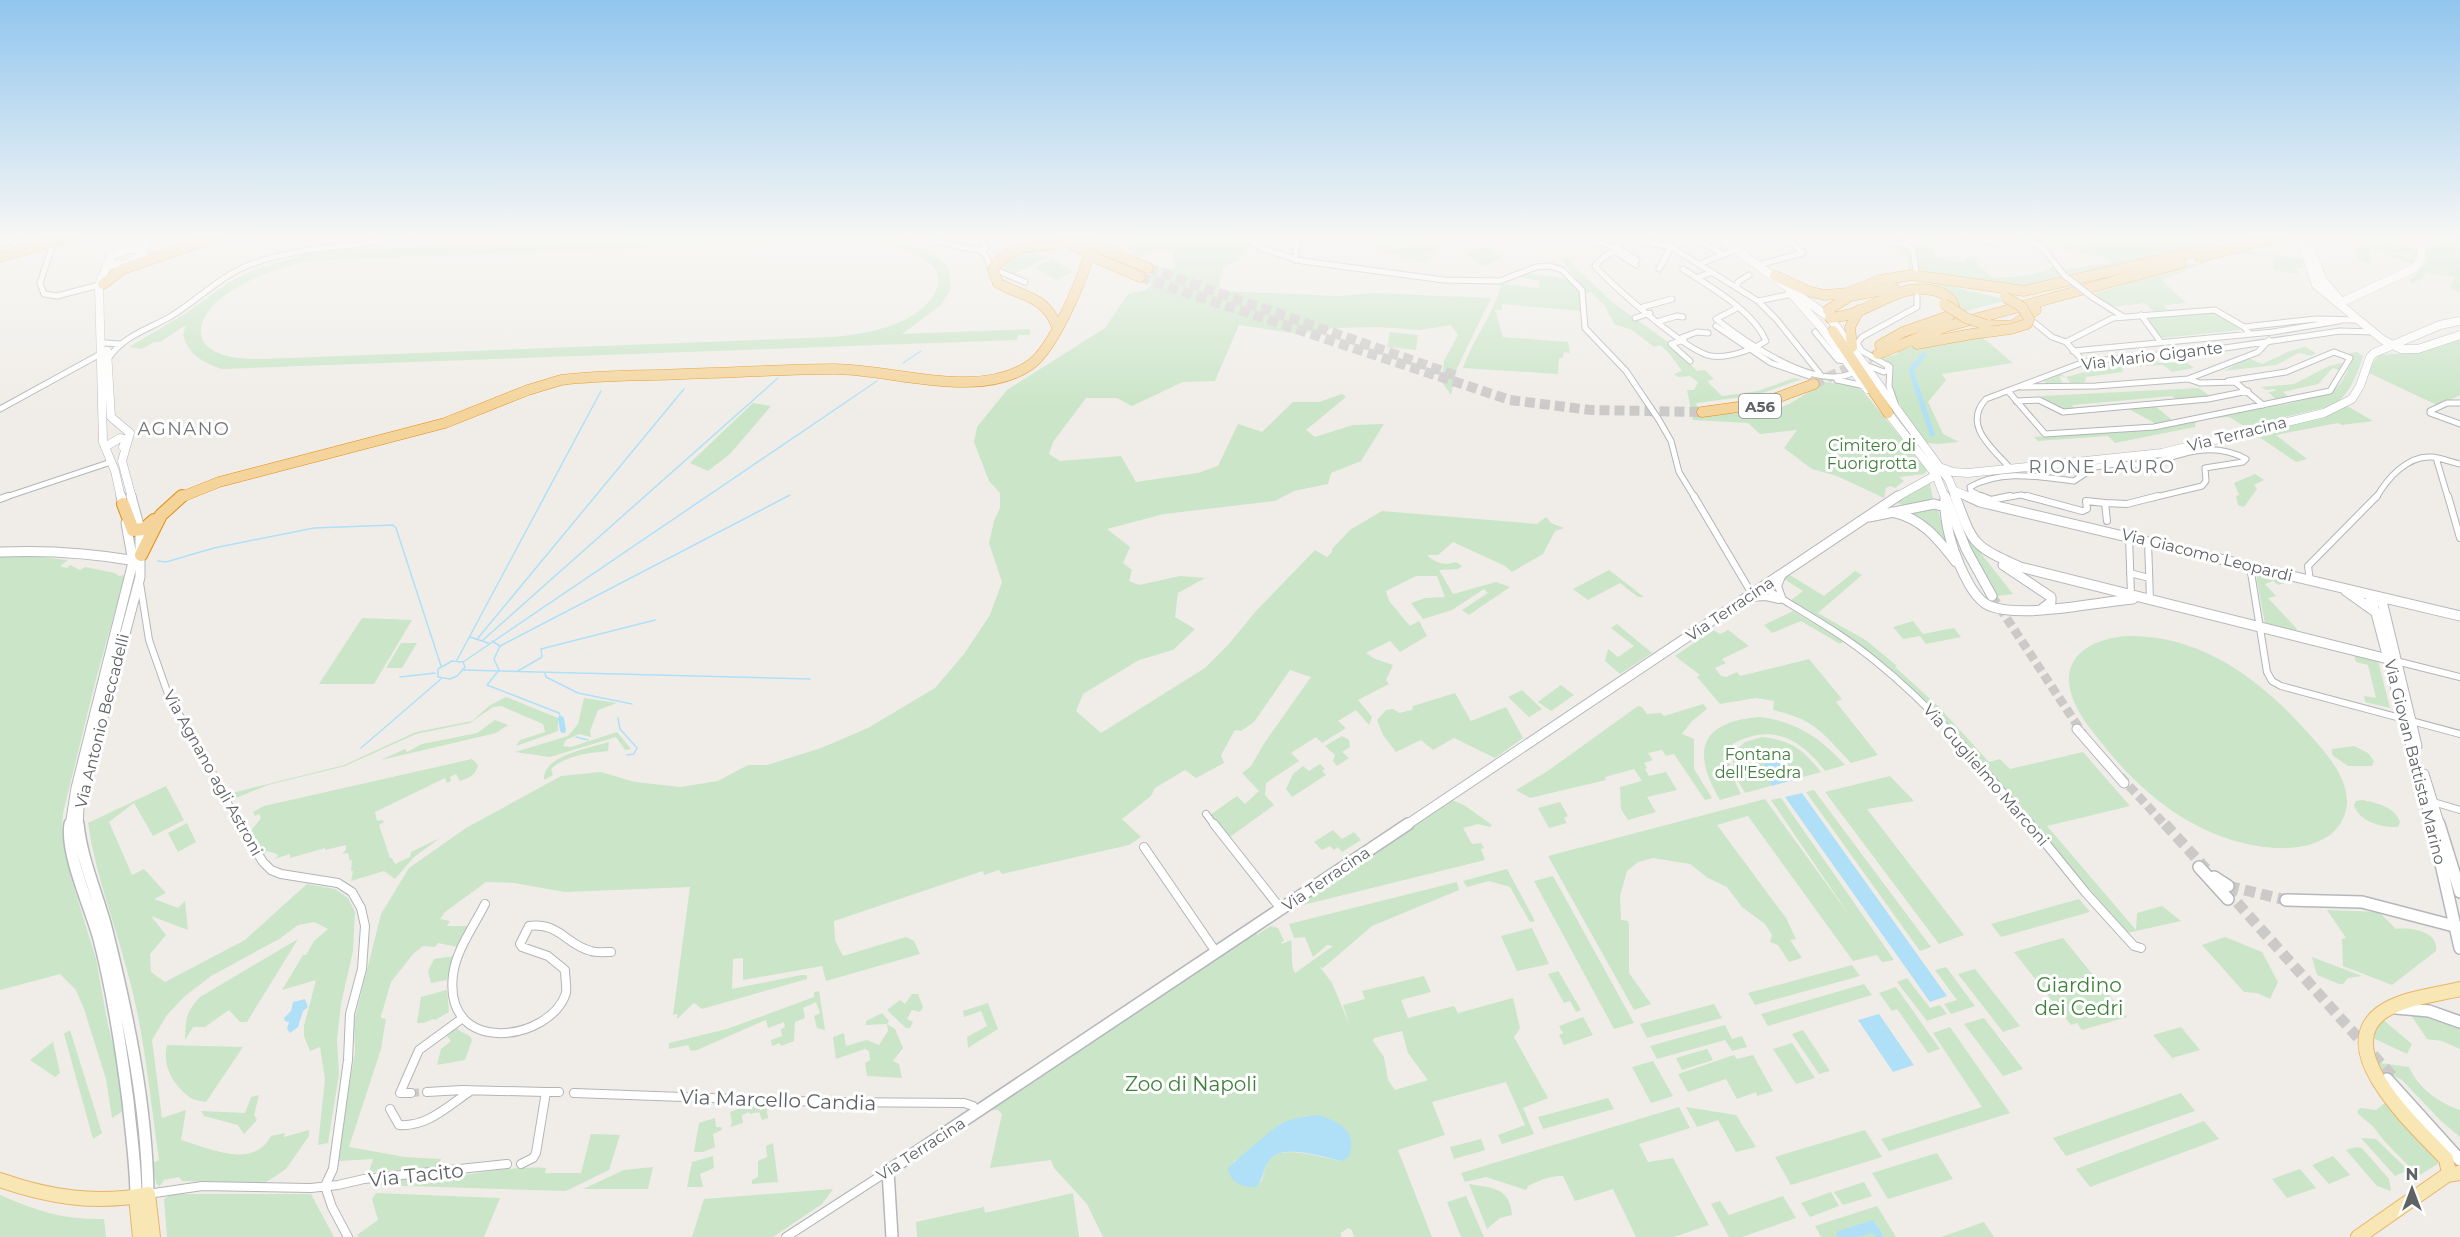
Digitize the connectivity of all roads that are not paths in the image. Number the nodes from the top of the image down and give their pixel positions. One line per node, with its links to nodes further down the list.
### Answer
1 (45, 294): 2 (street)
2 (67, 294)
3 (102, 294): 70 (main road)
4 (203, 294): 63 (street)
5 (1022, 294): 50 (highway, bridge)
6 (1074, 294): 50 (highway)
7 (1582, 294): 131 (street)
8 (1627, 294): 35 (street)
9 (1719, 294): 34 (street)
10 (1745, 294): 34 (street)
11 (1747, 294): 32 (street)
12 (1792, 294): 32 (street); 36 (main road)
13 (1800, 294): 39 (main road)
14 (1819, 294): 15 (highway)
15 (1840, 294)
16 (1852, 294): 30 (highway)
17 (1864, 294): 30 (highway)
18 (1895, 294): 37 (highway)
19 (1916, 294): 25 (highway, bridge)
20 (1941, 294): 68 (highway)
21 (1989, 294): 68 (highway, bridge)
22 (2049, 294): 68 (highway)
23 (2069, 294): 68 (highway)
24 (2088, 294): 41 (street, bridge)
25 (2088, 294)
26 (2329, 294): 33 (main road)
27 (2334, 294): 33 (main road)
28 (2358, 294): 33 (main road)
29 (1917, 296): 74 (street)
30 (1848, 297): 39 (highway)
31 (1672, 299): 35 (street)
32 (1758, 301): 76 (street)
33 (2340, 301): 44 (main road); 65 (main road)
34 (1735, 305): 67 (street); 67 (street)
35 (1643, 307): 38 (street)
36 (1803, 307): 39 (main road); 52 (main road)
37 (1860, 309): 39 (highway); 66 (highway)
38 (1650, 313): 43 (street); 45 (street)
39 (1829, 314): 54 (main road)
40 (2141, 315): 41 (street); 51 (street); 62 (street)
41 (2122, 316): 64 (street)
42 (1683, 317): 45 (street)
43 (1635, 318)
44 (2359, 320): 46 (street); 55 (main road)
45 (1660, 321): 60 (street)
46 (2339, 321): 49 (street); 53 (street)
47 (2460, 321): 65 (main road, Via Terracina)
48 (2035, 323): 64 (street)
49 (2268, 324): 51 (street); 53 (street)
50 (1057, 327): 111 (highway)
51 (2244, 327): 57 (street)
52 (1817, 329): 54 (main road); 75 (main road)
53 (2275, 330): 57 (street); 59 (street)
54 (1838, 332): 66 (main road); 90 (highway)
55 (2373, 332): 59 (street, Via Mario Gigante); 65 (main road)
56 (1708, 333): 60 (street)
57 (2249, 333): 62 (street)
58 (2460, 335): 65 (main road)
59 (2285, 338): 61 (street, Via Mario Gigante)
60 (1683, 339): 67 (street); 72 (street)
61 (2269, 340): 73 (street, Via Mario Gigante); 77 (street)
62 (2160, 341): 69 (street)
63 (124, 342): 70 (street); 70 (street)
64 (2066, 342): 69 (street)
65 (2394, 346): 100 (main road, Via Terracina)
66 (1852, 347): 71 (main road)
67 (1751, 349): 76 (street)
68 (1876, 350)
69 (2073, 351): 73 (street)
70 (105, 352): 89 (street); 91 (main road); 93 (main road)
71 (1860, 360): 74 (street); 90 (main road)
72 (1690, 361)
73 (2084, 362): 78 (street, Via Mario Gigante)
74 (1888, 365): 90 (street)
75 (1854, 372): 76 (street); 80 (main road)
76 (1816, 379): 80 (street); 88 (highway, A56)
77 (2188, 379): 79 (street); 82 (street)
78 (2036, 380): 81 (street, Via Mario Gigante); 82 (street)
79 (2228, 381): 84 (street); 87 (street)
80 (1864, 386): 90 (main road)
81 (2017, 387): 82 (street); 83 (street, Via Mario Gigante)
82 (2044, 387)
83 (2008, 390): 85 (street); 100 (street, Via Mario Gigante)
84 (2248, 391): 85 (street); 87 (street)
85 (2016, 401): 87 (street)
86 (2460, 402): 92 (street)
87 (2263, 405)
88 (1702, 408)
89 (0, 409)
90 (1893, 413): 101 (main road)
91 (119, 423): 93 (main road); 93 (main road); 94 (main road)
92 (2460, 424)
93 (103, 432): 95 (main road)
94 (124, 452): 95 (main road); 95 (main road); 114 (main road)
95 (108, 454): 104 (street); 107 (main road)
96 (2437, 461): 116 (street)
97 (2150, 464): 106 (street)
98 (2460, 464): 127 (street)
99 (2142, 465): 106 (street)
100 (2010, 468): 102 (main road, Via Terracina)
101 (1937, 471): 102 (main road, Via Terracina); 103 (main road); 105 (main road, Via Terracina); 108 (main road)
102 (1968, 473): 103 (main road)
103 (1955, 491): 113 (main road, Via Giacomo Leopardi); 118 (main road)
104 (0, 499)
105 (1893, 500): 109 (main road); 112 (main road, Via Terracina)
106 (2105, 503): 113 (street)
107 (123, 504): 114 (highway); 120 (main road)
108 (1947, 504): 109 (main road, Via Terracina); 122 (main road); 134 (main road)
109 (1907, 509): 110 (main road, Via Terracina)
110 (1892, 512): 112 (main road, Via Terracina); 122 (main road)
111 (156, 518): 114 (highway); 120 (highway)
112 (1864, 518): 124 (main road, Via Terracina)
113 (2108, 527): 115 (main road, Via Giacomo Leopardi)
114 (140, 530): 120 (main road)
115 (2129, 537): 117 (main road, Via Giacomo Leopardi); 123 (street)
116 (2460, 537)
117 (2148, 541): 121 (main road, Via Giacomo Leopardi); 126 (street)
118 (1983, 550): 132 (main road); 138 (main road)
119 (0, 552): 120 (main road)
120 (137, 557): 125 (main road, Via Antonio Beccadelli)
121 (2250, 566): 127 (main road, Via Giacomo Leopardi); 141 (street)
122 (1962, 569): 134 (main road)
123 (2130, 573): 126 (street); 132 (street)
124 (1783, 574): 128 (main road, Via Terracina); 136 (street)
125 (135, 576): 130 (main road, Via Antonio Beccadelli); 137 (street, Via Agnano agli Astroni); 178 (main road, Via Antonio Beccadelli)
126 (2149, 578): 135 (street)
127 (2310, 580): 129 (main road, Via Giacomo Leopardi)
128 (1763, 587): 131 (main road, Via Terracina); 136 (street, Via Guglielmo Marconi)
129 (2341, 588): 133 (main road, Via Giacomo Leopardi); 139 (main road)
130 (134, 595): 137 (street); 178 (main road, Via Antonio Beccadelli)
131 (1749, 596): 136 (street); 159 (main road, Via Terracina)
132 (2131, 596): 135 (main road)
133 (2376, 596): 139 (main road, Via Giovan Battista Marino); 140 (main road, Via Giacomo Leopardi); 142 (main road, Via Giovan Battista Marino)
134 (1988, 599): 138 (main road)
135 (2146, 599): 138 (main road); 141 (main road)
136 (1783, 601): 161 (street, Via Guglielmo Marconi)
137 (142, 605): 185 (street, Via Agnano agli Astroni)
138 (2043, 608)
139 (2376, 612): 142 (main road, Via Giovan Battista Marino)
140 (2460, 616)
141 (2261, 628): 142 (main road); 144 (street)
142 (2392, 660): 143 (street); 144 (main road, Via Giovan Battista Marino)
143 (2460, 677)
144 (2406, 720): 146 (street); 148 (main road, Via Giovan Battista Marino); 160 (main road, Via Giovan Battista Marino)
145 (2077, 729): 147 (main road)
146 (2460, 734)
147 (2124, 783)
148 (2433, 802): 149 (street); 152 (main road, Via Giovan Battista Marino)
149 (2460, 810)
150 (1206, 814): 159 (street)
151 (1144, 847): 164 (street)
152 (2455, 853): 153 (main road, Via Giovan Battista Marino)
153 (2457, 870): 155 (main road, Via Giovan Battista Marino)
154 (2228, 886): 156 (main road)
155 (2460, 892)
156 (2228, 899)
157 (2286, 900): 160 (main road)
158 (484, 904): 167 (street)
159 (1281, 909): 164 (main road, Via Terracina)
160 (2454, 926): 162 (main road, Via Giovan Battista Marino)
161 (2141, 948)
162 (2460, 948)
163 (611, 952): 167 (street)
164 (1216, 952): 177 (main road, Via Terracina)
165 (2460, 989): 166 (main road)
166 (2393, 1009): 168 (main road); 179 (main road)
167 (460, 1020): 174 (street)
168 (2460, 1022)
169 (2390, 1078): 179 (main road)
170 (470, 1091): 171 (street); 172 (street); 176 (street)
171 (428, 1092)
172 (546, 1092): 173 (street); 181 (street)
173 (559, 1092)
174 (411, 1093)
175 (574, 1093): 177 (street, Via Marcello Candia)
176 (390, 1109)
177 (978, 1112): 183 (main road, Via Terracina)
178 (136, 1129): 186 (main road, Via Antonio Beccadelli)
179 (2455, 1152): 182 (main road)
180 (507, 1164): 185 (street, Via Tacito)
181 (521, 1164)
182 (2458, 1170): 192 (main road)
183 (888, 1171): 190 (street, Via Terracina); 191 (main road)
184 (0, 1180): 186 (main road)
185 (325, 1186): 186 (street, Via Tacito); 189 (street)
186 (142, 1195): 187 (main road, Via Antonio Beccadelli); 188 (main road, Via Antonio Beccadelli)
187 (140, 1237)
188 (153, 1237)
189 (348, 1237)
190 (786, 1237)
191 (892, 1237)
192 (2358, 1237)

